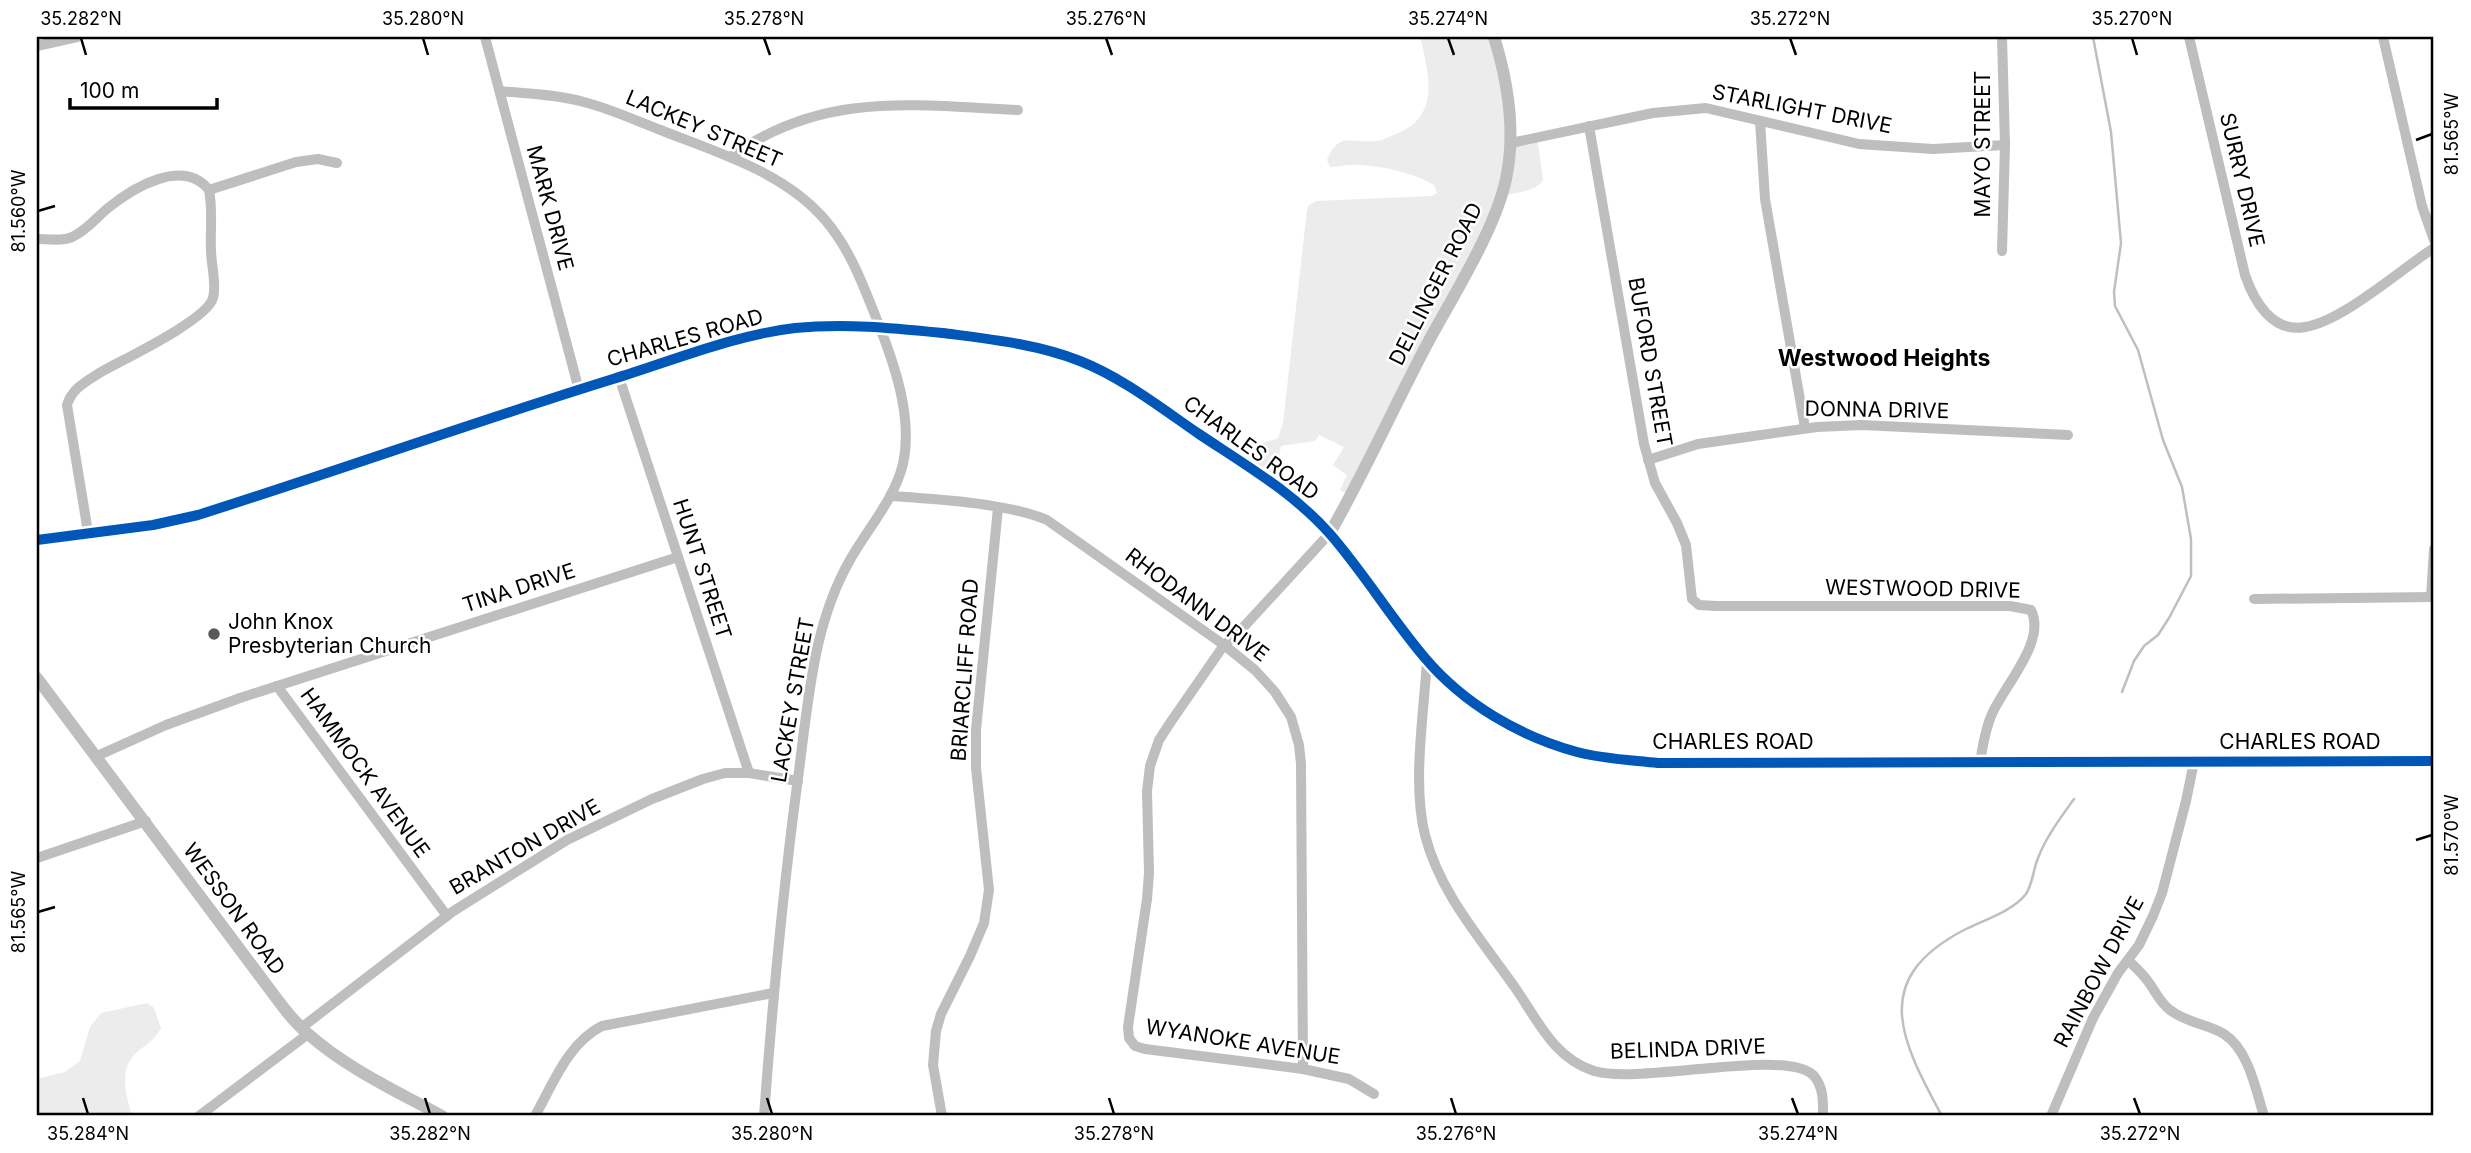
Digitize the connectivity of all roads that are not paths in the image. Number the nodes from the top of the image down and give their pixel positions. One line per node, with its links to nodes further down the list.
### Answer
1 (485, 37): 8 (street, MARK DRIVE)
2 (1494, 37): 12 (street, DELLINGER ROAD)
3 (2001, 37): 13 (street, MAYO STREET)
4 (2189, 37): 19 (street, SURRY DRIVE)
5 (2383, 37): 18 (street)
6 (70, 38): 7 (street)
7 (37, 46)
8 (500, 91): 14 (street, LACKEY STREET); 23 (street, MARK DRIVE)
9 (1018, 110): 14 (street)
10 (1760, 121): 11 (street, STARLIGHT DRIVE); 13 (street, STARLIGHT DRIVE); 24 (street)
11 (1589, 126): 12 (street, STARLIGHT DRIVE); 26 (street, BUFORD STREET)
12 (1511, 143): 30 (street, DELLINGER ROAD)
13 (2005, 145): 20 (street, MAYO STREET)
14 (730, 157): 21 (street, LACKEY STREET)
15 (337, 163): 16 (street)
16 (209, 190): 17 (street); 29 (street)
17 (37, 239)
18 (2434, 240)
19 (2434, 248)
20 (2002, 251)
21 (879, 326): 22 (street, CHARLES ROAD); 27 (street, LACKEY STREET); 30 (street, CHARLES ROAD)
22 (619, 377): 23 (street, CHARLES ROAD); 33 (street, HUNT STREET)
23 (579, 390): 29 (street, CHARLES ROAD)
24 (1805, 428): 25 (street, DONNA DRIVE); 26 (street, DONNA DRIVE)
25 (2068, 435)
26 (1648, 460): 35 (street, BUFORD STREET)
27 (891, 496): 28 (street, RHODANN DRIVE); 46 (street, LACKEY STREET)
28 (998, 508): 37 (street, RHODANN DRIVE); 59 (street, BRIARCLIFF ROAD)
29 (88, 533): 31 (street, CHARLES ROAD)
30 (1330, 533): 37 (street, WYANOKE AVENUE); 38 (street, CHARLES ROAD)
31 (37, 540)
32 (2434, 549): 34 (street)
33 (678, 556): 40 (street, TINA DRIVE); 45 (street, HUNT STREET)
34 (2432, 597): 36 (street)
35 (1692, 599): 43 (street, WESTWOOD DRIVE)
36 (2254, 599)
37 (1224, 645): 53 (street, RHODANN DRIVE); 53 (street, WYANOKE AVENUE)
38 (1427, 660): 43 (street, CHARLES ROAD); 60 (street, BELINDA DRIVE)
39 (37, 679): 41 (street, WESSON ROAD)
40 (277, 686): 41 (street, TINA DRIVE); 49 (street, HAMMOCK AVENUE)
41 (97, 756): 47 (street, WESSON ROAD)
42 (2434, 761): 44 (street, CHARLES ROAD)
43 (1980, 762): 44 (street, CHARLES ROAD)
44 (2194, 762): 50 (street, RAINBOW DRIVE)
45 (749, 773): 46 (street, BRANTON DRIVE); 49 (street, BRANTON DRIVE)
46 (798, 781): 51 (street, LACKEY STREET)
47 (146, 821): 48 (street); 52 (street, WESSON ROAD)
48 (37, 858)
49 (447, 916): 52 (street, BRANTON DRIVE)
50 (2128, 960): 61 (street, RAINBOW DRIVE); 62 (street)
51 (773, 993): 57 (street); 58 (street, LACKEY STREET)
52 (304, 1031): 55 (street, BRANTON DRIVE); 56 (street, WESSON ROAD)
53 (1303, 1069): 54 (street, WYANOKE AVENUE)
54 (1374, 1094)
55 (199, 1116)
56 (442, 1116)
57 (535, 1116)
58 (764, 1116)
59 (942, 1116)
60 (1823, 1116)
61 (2051, 1116)
62 (2264, 1116)

